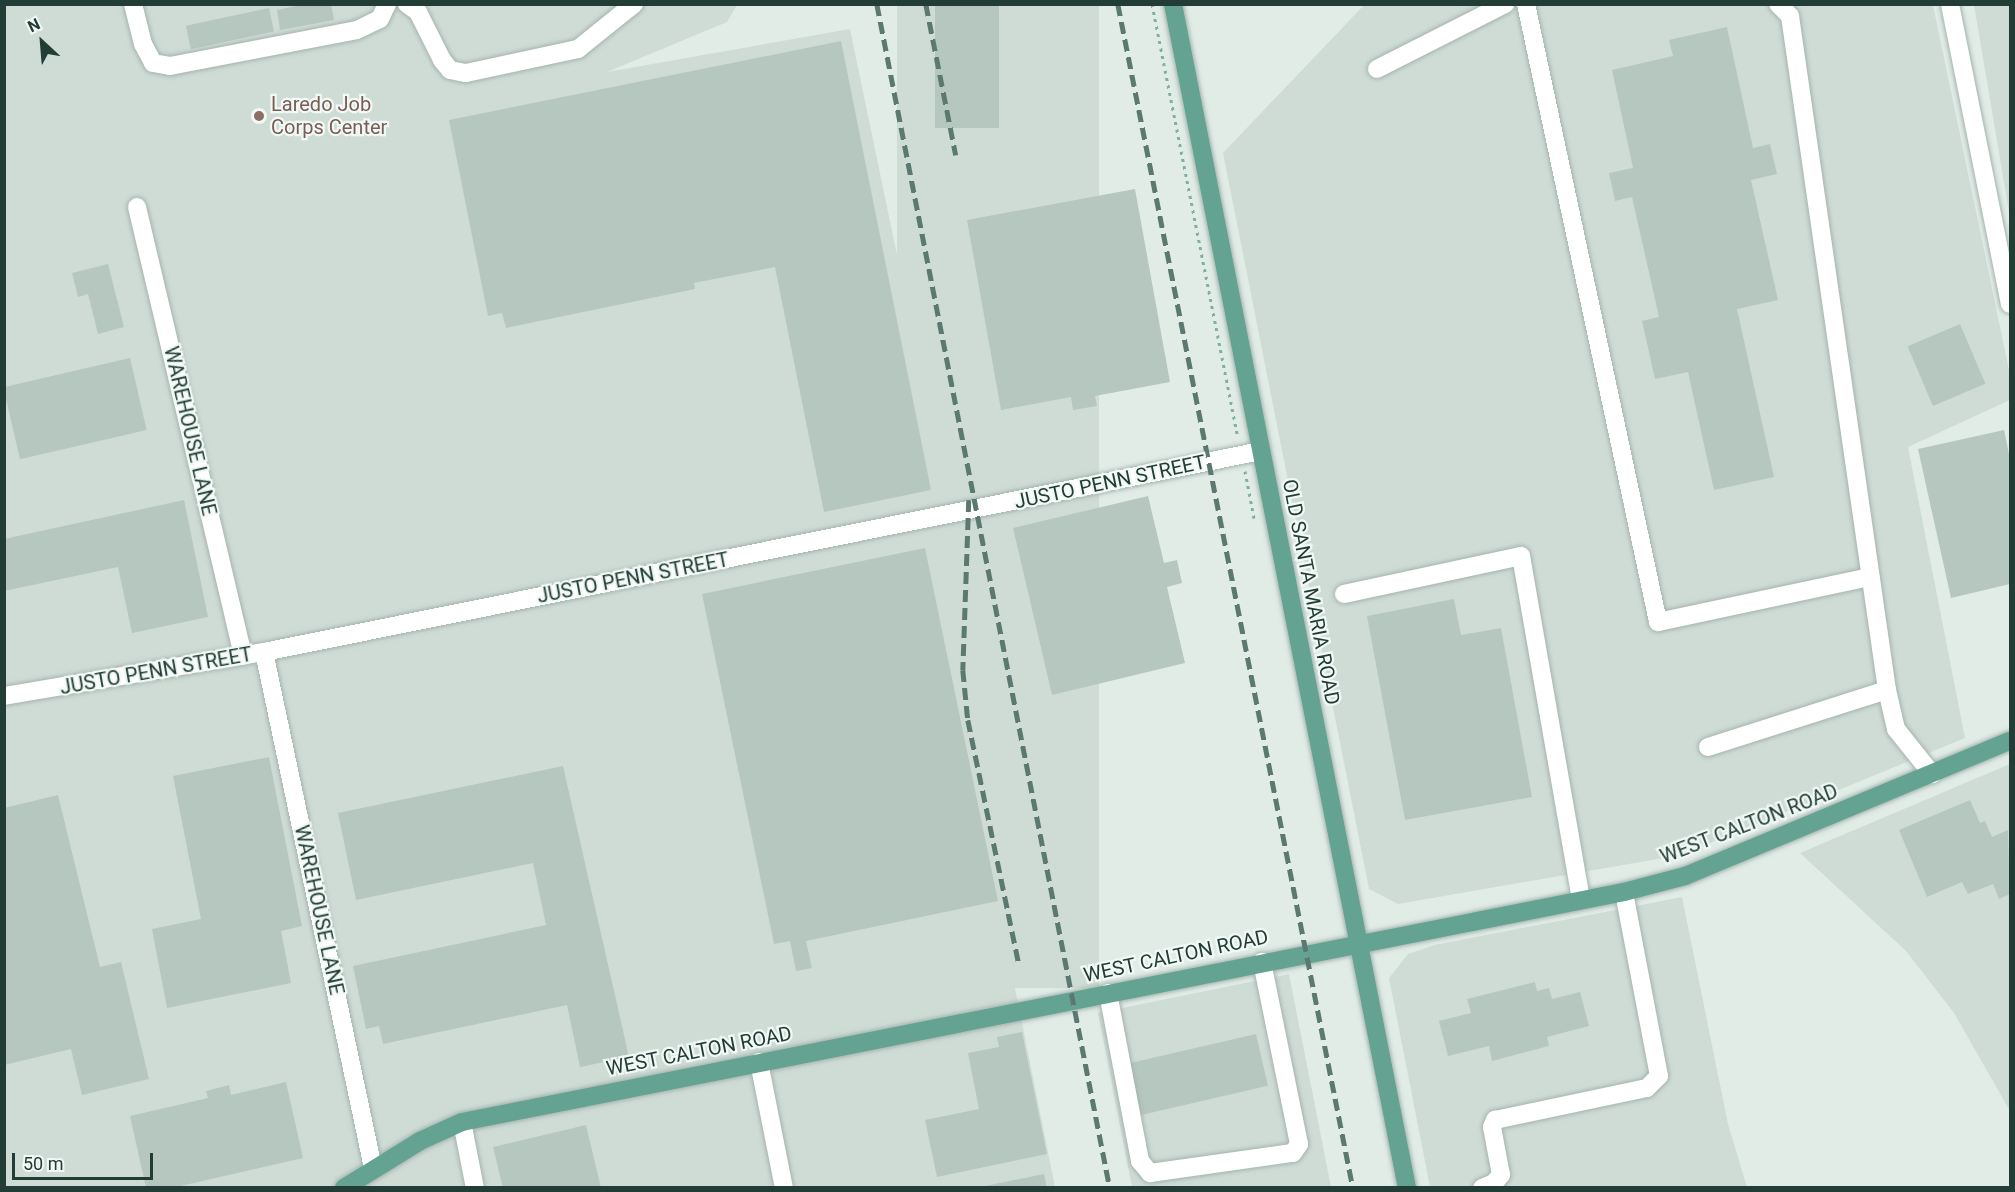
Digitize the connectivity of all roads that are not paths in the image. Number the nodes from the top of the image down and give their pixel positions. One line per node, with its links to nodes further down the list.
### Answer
1 (133, 4): 2 (street)
2 (387, 4)
3 (407, 4): 4 (street)
4 (634, 4)
5 (1173, 4): 13 (main road, OLD SANTA MARIA ROAD)
6 (1505, 4): 10 (street)
7 (1526, 4): 14 (street)
8 (1778, 4): 14 (street)
9 (1950, 4): 12 (street)
10 (1377, 69)
11 (137, 207): 17 (street, WAREHOUSE LANE)
12 (2010, 304)
13 (1261, 451): 16 (street, JUSTO PENN STREET); 25 (main road, OLD SANTA MARIA ROAD)
14 (1870, 577): 18 (street)
15 (1344, 594): 24 (street)
16 (264, 652): 17 (street, JUSTO PENN STREET); 30 (street, WAREHOUSE LANE)
17 (243, 656): 19 (street, JUSTO PENN STREET)
18 (1887, 690): 21 (street); 22 (street)
19 (4, 696)
20 (2010, 741): 22 (main road, WEST CALTON ROAD)
21 (1708, 747)
22 (1932, 774): 23 (main road, WEST CALTON ROAD)
23 (1624, 892): 24 (main road, WEST CALTON ROAD); 35 (street)
24 (1581, 900): 25 (main road, WEST CALTON ROAD)
25 (1358, 942): 26 (main road, WEST CALTON ROAD); 34 (main road, OLD SANTA MARIA ROAD)
26 (1262, 962): 27 (main road, WEST CALTON ROAD); 27 (street)
27 (1108, 993): 28 (main road, WEST CALTON ROAD)
28 (759, 1062): 29 (main road, WEST CALTON ROAD); 33 (street)
29 (462, 1122): 30 (main road, WEST CALTON ROAD); 32 (street)
30 (373, 1168): 31 (main road, WEST CALTON ROAD)
31 (344, 1188)
32 (475, 1188)
33 (784, 1188)
34 (1407, 1188)
35 (1482, 1188)

